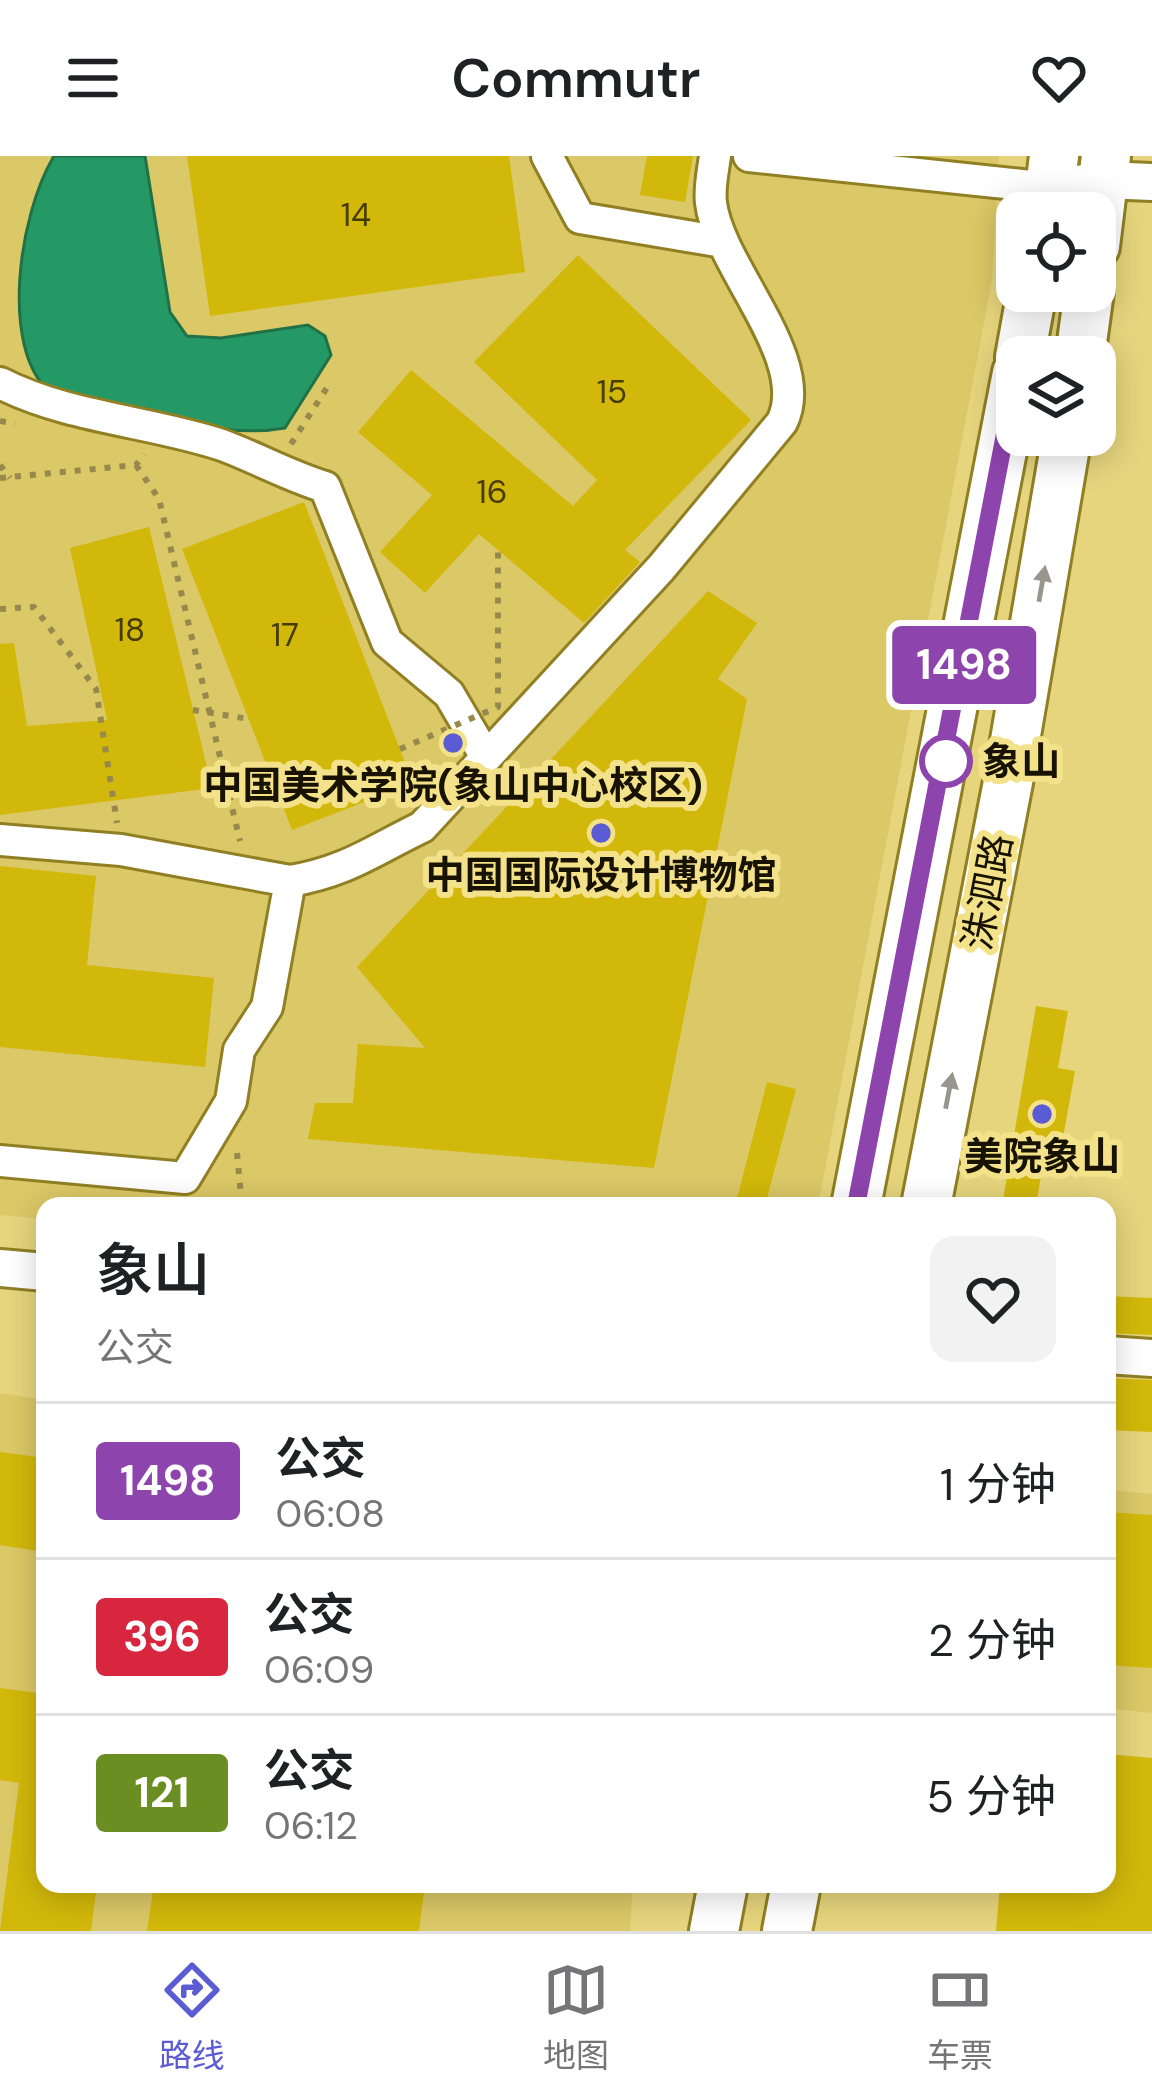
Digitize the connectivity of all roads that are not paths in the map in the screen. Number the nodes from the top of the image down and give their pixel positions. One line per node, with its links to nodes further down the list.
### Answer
1 (548, 156): 8 (street)
2 (715, 156): 8 (street)
3 (749, 156): 4 (street)
4 (926, 167): 7 (street)
5 (1105, 168): 6 (street); 7 (street)
6 (1152, 182)
7 (1051, 186)
8 (724, 242): 12 (street)
9 (0, 383): 12 (street)
10 (1001, 456): 16 (main road, 洙泗路)
11 (1063, 456): 17 (main road, 洙泗路, one-way to 11)
12 (486, 757): 14 (street)
13 (0, 840): 14 (street)
14 (290, 880): 15 (street)
15 (0, 1160)
16 (858, 1197)
17 (928, 1197)
18 (0, 1268): 19 (street)
19 (36, 1271)
20 (1116, 1356): 21 (street)
21 (1152, 1358)
22 (720, 1893): 24 (main road)
23 (794, 1893): 25 (main road)
24 (714, 1931)
25 (787, 1931)

